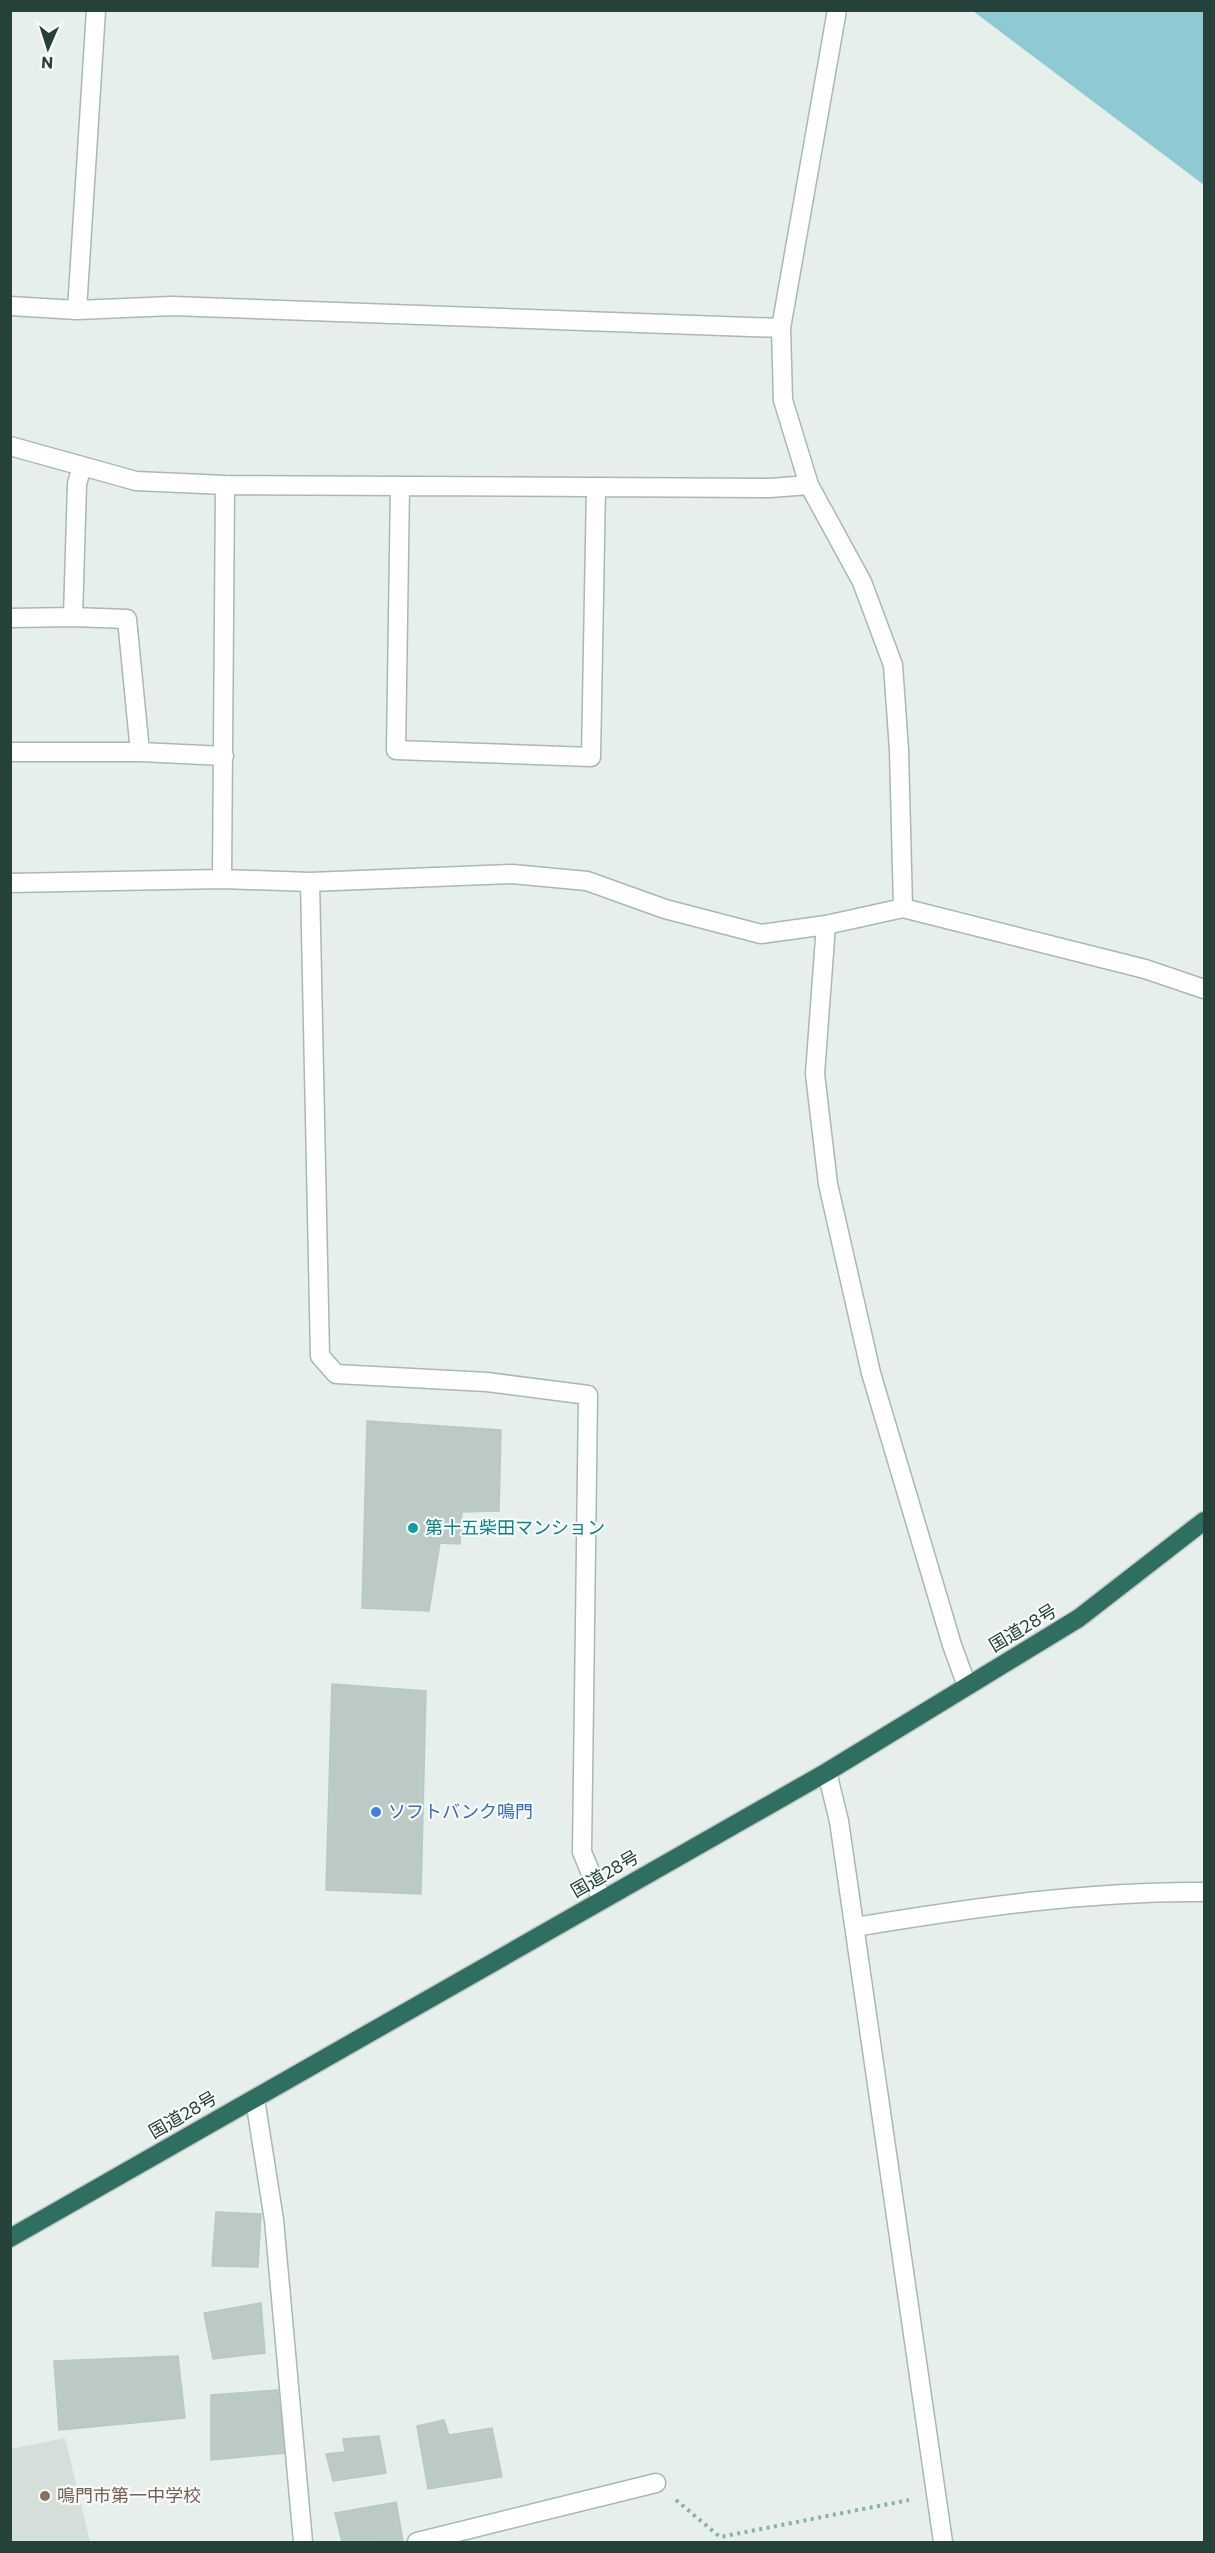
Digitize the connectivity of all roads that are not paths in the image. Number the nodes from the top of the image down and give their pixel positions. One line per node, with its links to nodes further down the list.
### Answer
1 (96, 10): 4 (street)
2 (837, 10): 5 (street)
3 (10, 306): 4 (street)
4 (77, 310): 5 (street)
5 (781, 328): 9 (street)
6 (10, 446): 7 (street)
7 (82, 466): 8 (street); 12 (street)
8 (225, 485): 10 (street); 16 (street)
9 (809, 485): 11 (street); 20 (street)
10 (400, 486): 11 (street); 11 (street)
11 (596, 488)
12 (73, 616): 13 (street); 15 (street)
13 (10, 618)
14 (10, 752): 15 (street)
15 (140, 752): 16 (street)
16 (224, 756): 17 (street)
17 (222, 879): 18 (street); 19 (street)
18 (310, 882): 21 (street); 27 (street)
19 (10, 884)
20 (903, 908): 21 (street); 22 (street)
21 (825, 932): 24 (street)
22 (1204, 989)
23 (1204, 1521): 24 (highway, 国道28号)
24 (967, 1686): 25 (highway, 国道28号)
25 (827, 1772): 27 (highway, 国道28号); 28 (street)
26 (1204, 1892): 28 (street)
27 (602, 1900): 29 (highway, 国道28号)
28 (855, 1927): 34 (street)
29 (255, 2099): 30 (highway, 国道28号); 32 (street)
30 (10, 2238)
31 (656, 2483): 33 (street)
32 (303, 2542)
33 (417, 2542)
34 (943, 2542)

